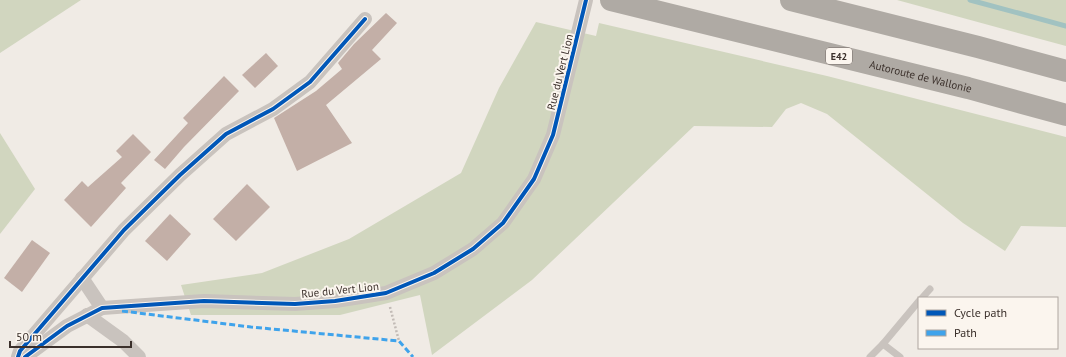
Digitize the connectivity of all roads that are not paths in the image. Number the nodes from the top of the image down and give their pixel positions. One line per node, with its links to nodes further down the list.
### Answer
1 (586, 0): 11 (street, Rue du Vert Lion)
2 (611, 0): 6 (highway, Autoroute de Wallonie / E42)
3 (791, 0): 5 (highway)
4 (365, 19): 7 (street)
5 (1066, 71)
6 (1066, 115)
7 (82, 278): 11 (street); 14 (street)
8 (930, 289): 9 (lane)
9 (923, 297)
10 (918, 302): 13 (lane)
11 (102, 308): 12 (street, Rue du Vert Lion)
12 (87, 315): 15 (street, Rue du Vert Lion); 16 (street)
13 (884, 344): 17 (lane); 18 (lane)
14 (18, 357)
15 (25, 357)
16 (139, 357)
17 (870, 357)
18 (900, 357)

